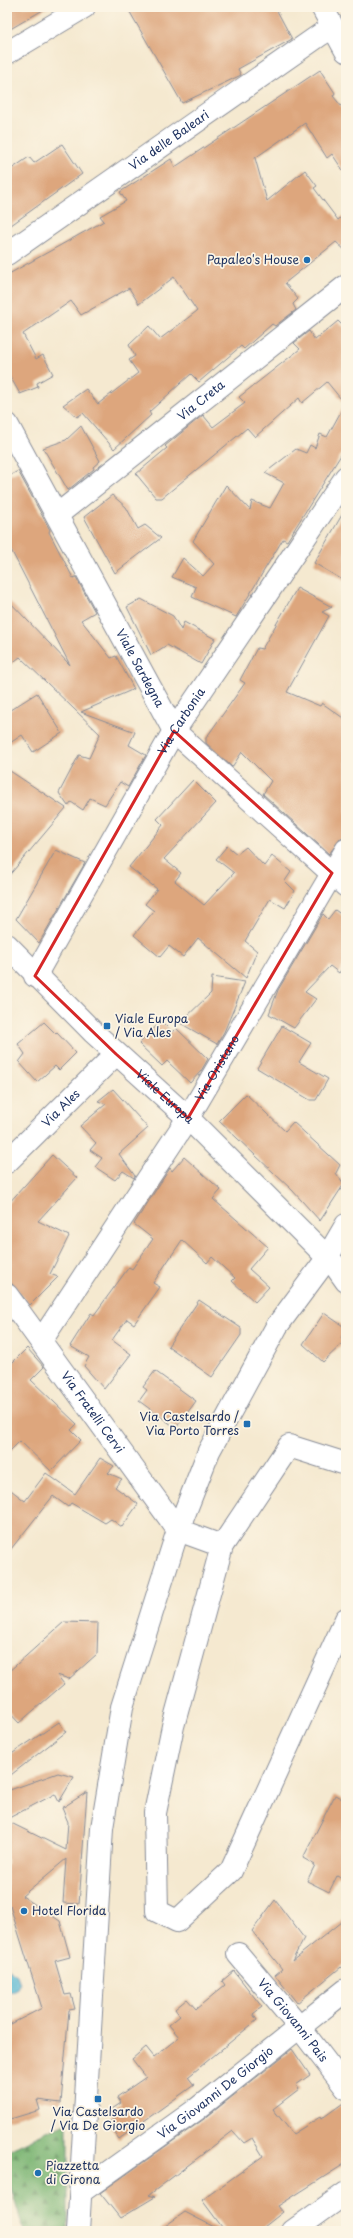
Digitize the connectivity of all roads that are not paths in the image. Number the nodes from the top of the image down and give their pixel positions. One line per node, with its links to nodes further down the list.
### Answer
1 (84, 7): 5 (street)
2 (322, 7): 3 (street)
3 (332, 28): 4 (street); 6 (street, Via delle Baleari)
4 (346, 51)
5 (7, 53)
6 (7, 254)
7 (346, 286): 10 (street, Via Creta)
8 (7, 424): 10 (street, Viale Sardegna)
9 (346, 477): 11 (street, Via Carbonia)
10 (56, 515): 11 (street, Viale Sardegna)
11 (174, 731): 13 (street, Viale Sardegna); 15 (street, Via Carbonia)
12 (346, 850): 13 (street, Via Oristano)
13 (339, 879): 17 (street, Via Oristano)
14 (7, 945): 15 (street, Viale Europa)
15 (35, 976): 16 (street, Viale Europa)
16 (116, 1054): 17 (street, Viale Europa); 18 (street, Via Ales)
17 (188, 1118): 20 (street, Viale Europa); 23 (street, Via Oristano)
18 (7, 1162)
19 (346, 1225): 20 (street)
20 (327, 1257): 21 (street, Viale Europa); 25 (street)
21 (346, 1281)
22 (7, 1295): 23 (street, Via Fratelli Cervi)
23 (41, 1341): 25 (street, Via Fratelli Cervi)
24 (346, 1464): 26 (street)
25 (178, 1530): 26 (street); 32 (street)
26 (222, 1546): 27 (street)
27 (346, 1619)
28 (238, 1954): 30 (street, Via Giovanni Pais)
29 (346, 1990): 30 (street, Via Giovanni De Giorgio)
30 (300, 2028): 31 (street, Via Giovanni Pais); 32 (street, Via Giovanni De Giorgio)
31 (346, 2088)
32 (82, 2191): 34 (street)
33 (346, 2193): 35 (street)
34 (78, 2231)
35 (293, 2231)

